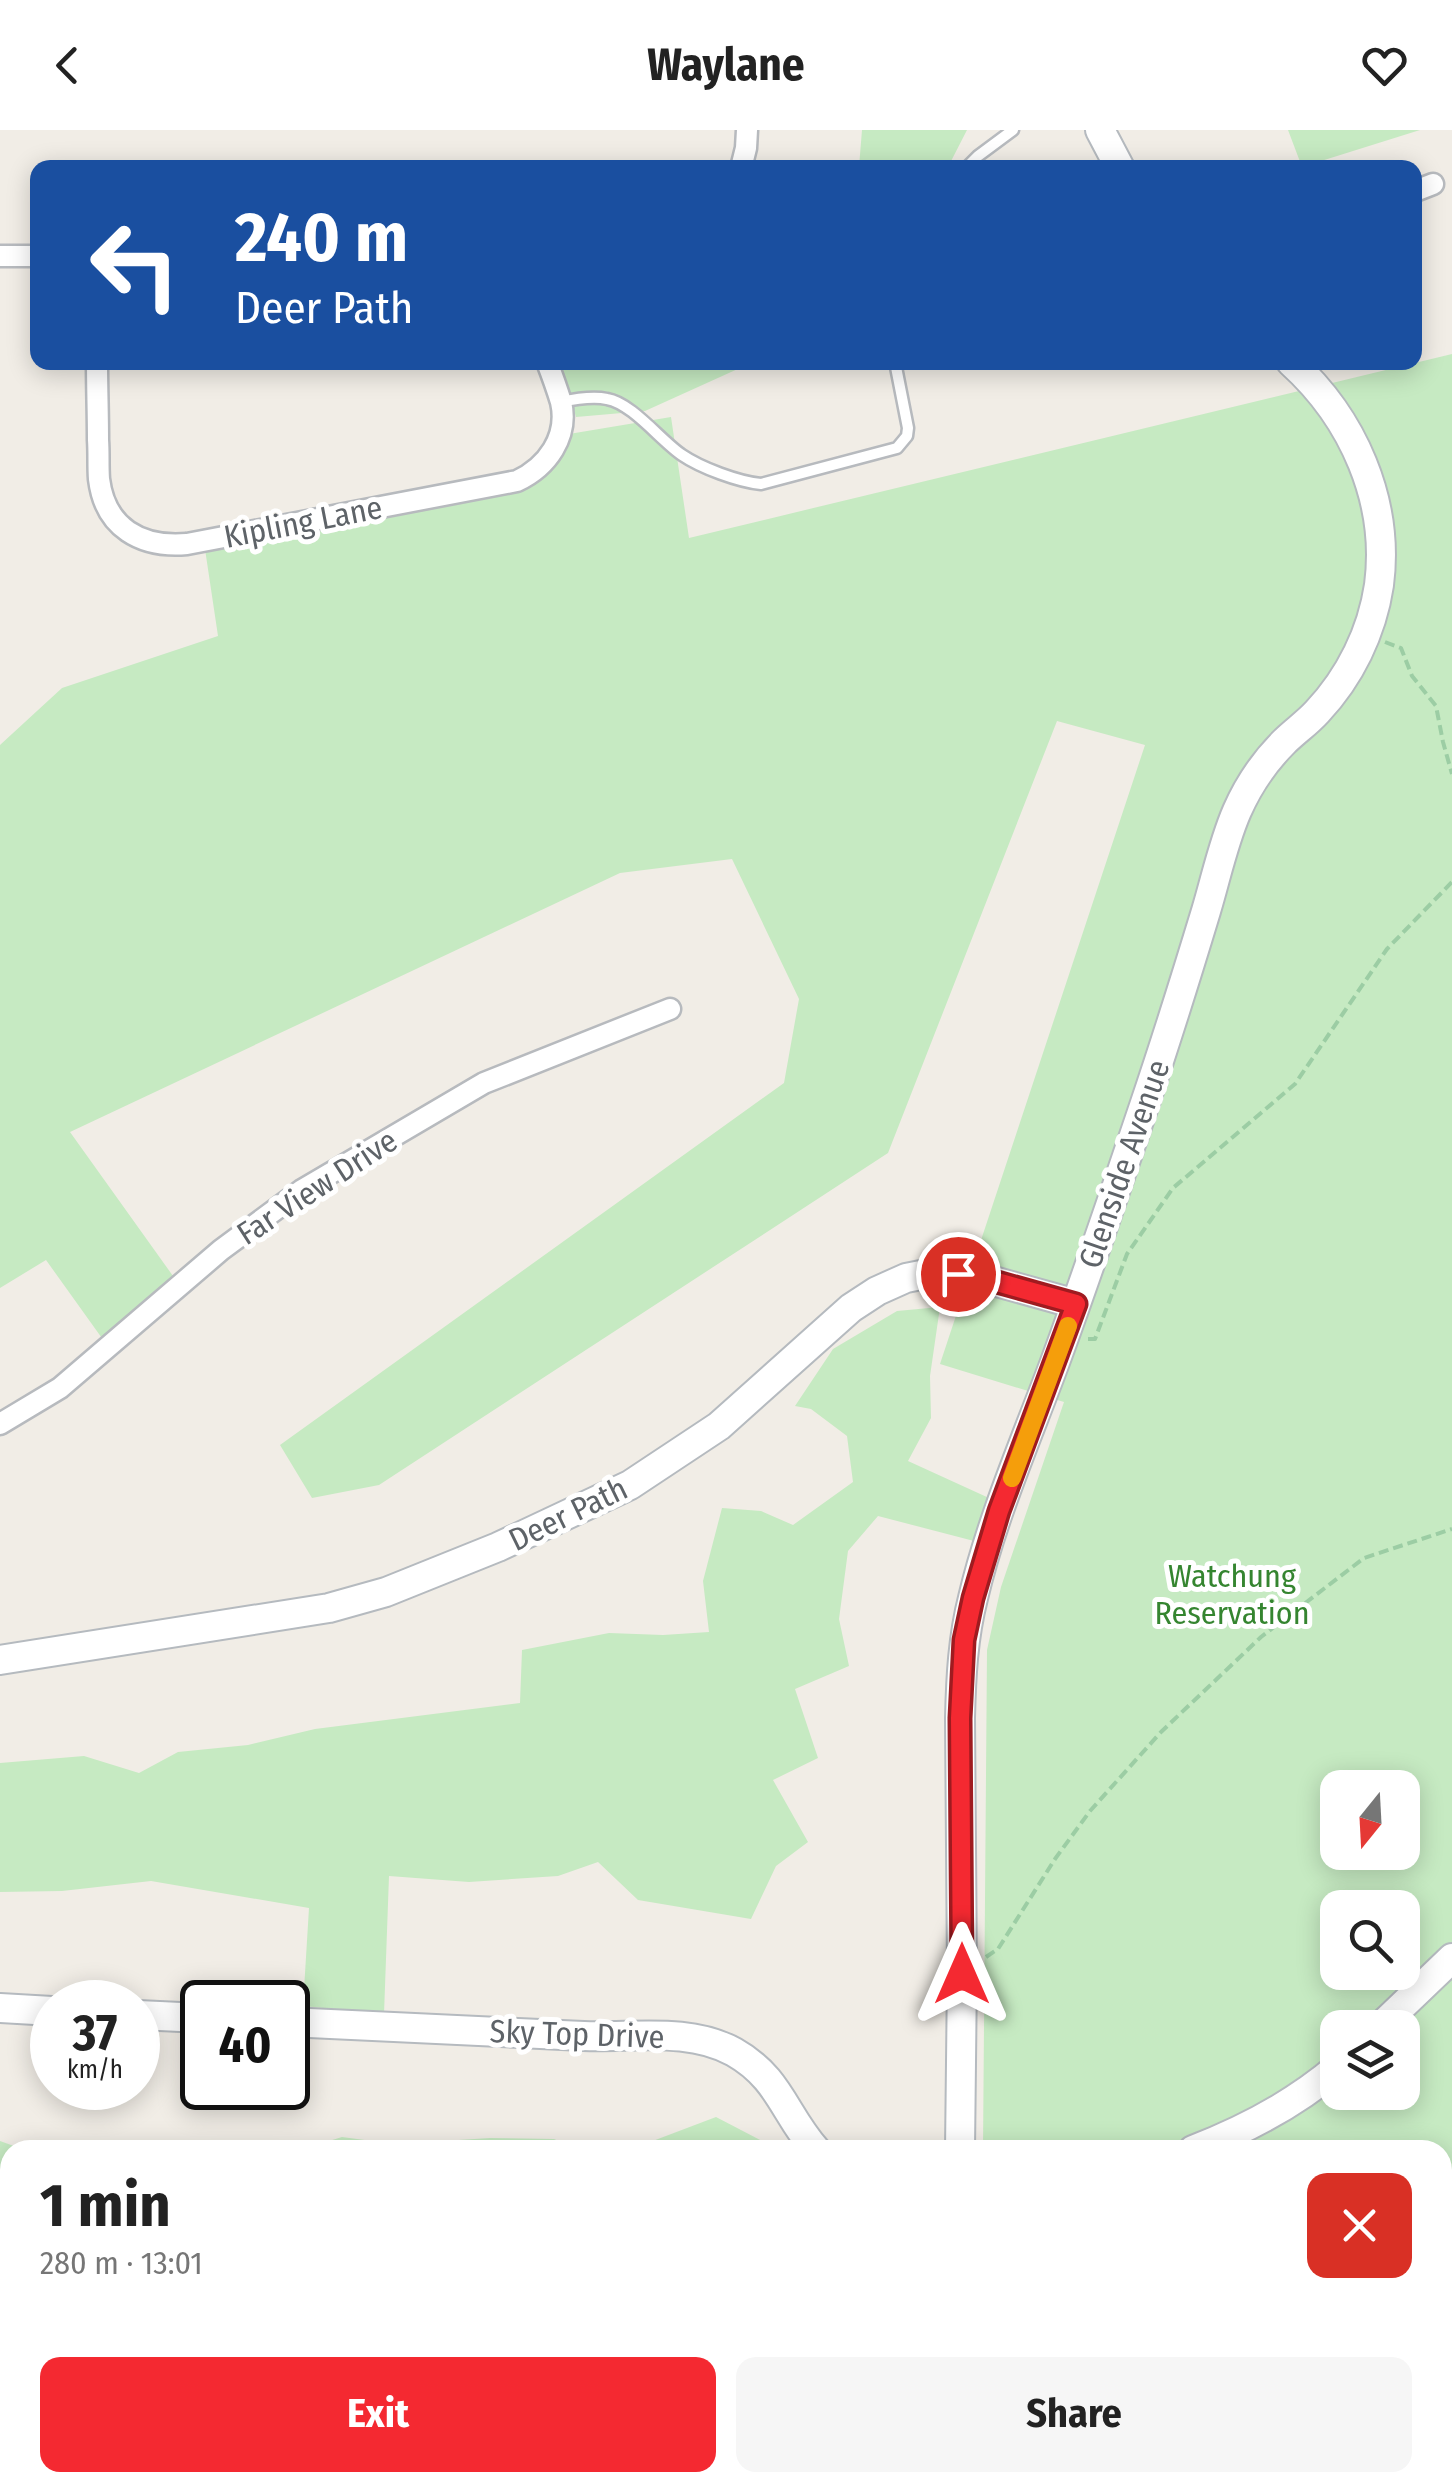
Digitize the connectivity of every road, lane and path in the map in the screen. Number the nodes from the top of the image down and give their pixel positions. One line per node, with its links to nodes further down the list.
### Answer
1 (747, 130): 4 (street)
2 (1012, 130): 5 (lane)
3 (1100, 130): 6 (street)
4 (744, 160)
5 (976, 160)
6 (1116, 160)
7 (0, 256): 8 (street)
8 (30, 256)
9 (96, 370): 13 (street, Kipling Lane)
10 (550, 370): 13 (street, Kipling Lane)
11 (897, 370): 13 (lane)
12 (1300, 370): 14 (street, Glenside Avenue)
13 (561, 402)
14 (1366, 634): 15 (path); 18 (street, Glenside Avenue)
15 (1452, 774)
16 (1452, 882): 19 (path)
17 (670, 1009): 20 (street, Far View Drive)
18 (1076, 1304): 19 (street, Glenside Avenue); 22 (street, Deer Path)
19 (1063, 1339): 24 (street, Glenside Avenue)
20 (0, 1424)
21 (1452, 1529): 24 (path)
22 (0, 1660)
23 (1452, 1958): 27 (street)
24 (962, 1974): 31 (street, Glenside Avenue)
25 (0, 2008): 26 (street)
26 (30, 2010)
27 (1398, 2010)
28 (310, 2023): 30 (street, Sky Top Drive)
29 (1320, 2080): 32 (street)
30 (807, 2140)
31 (960, 2140)
32 (1218, 2140)

